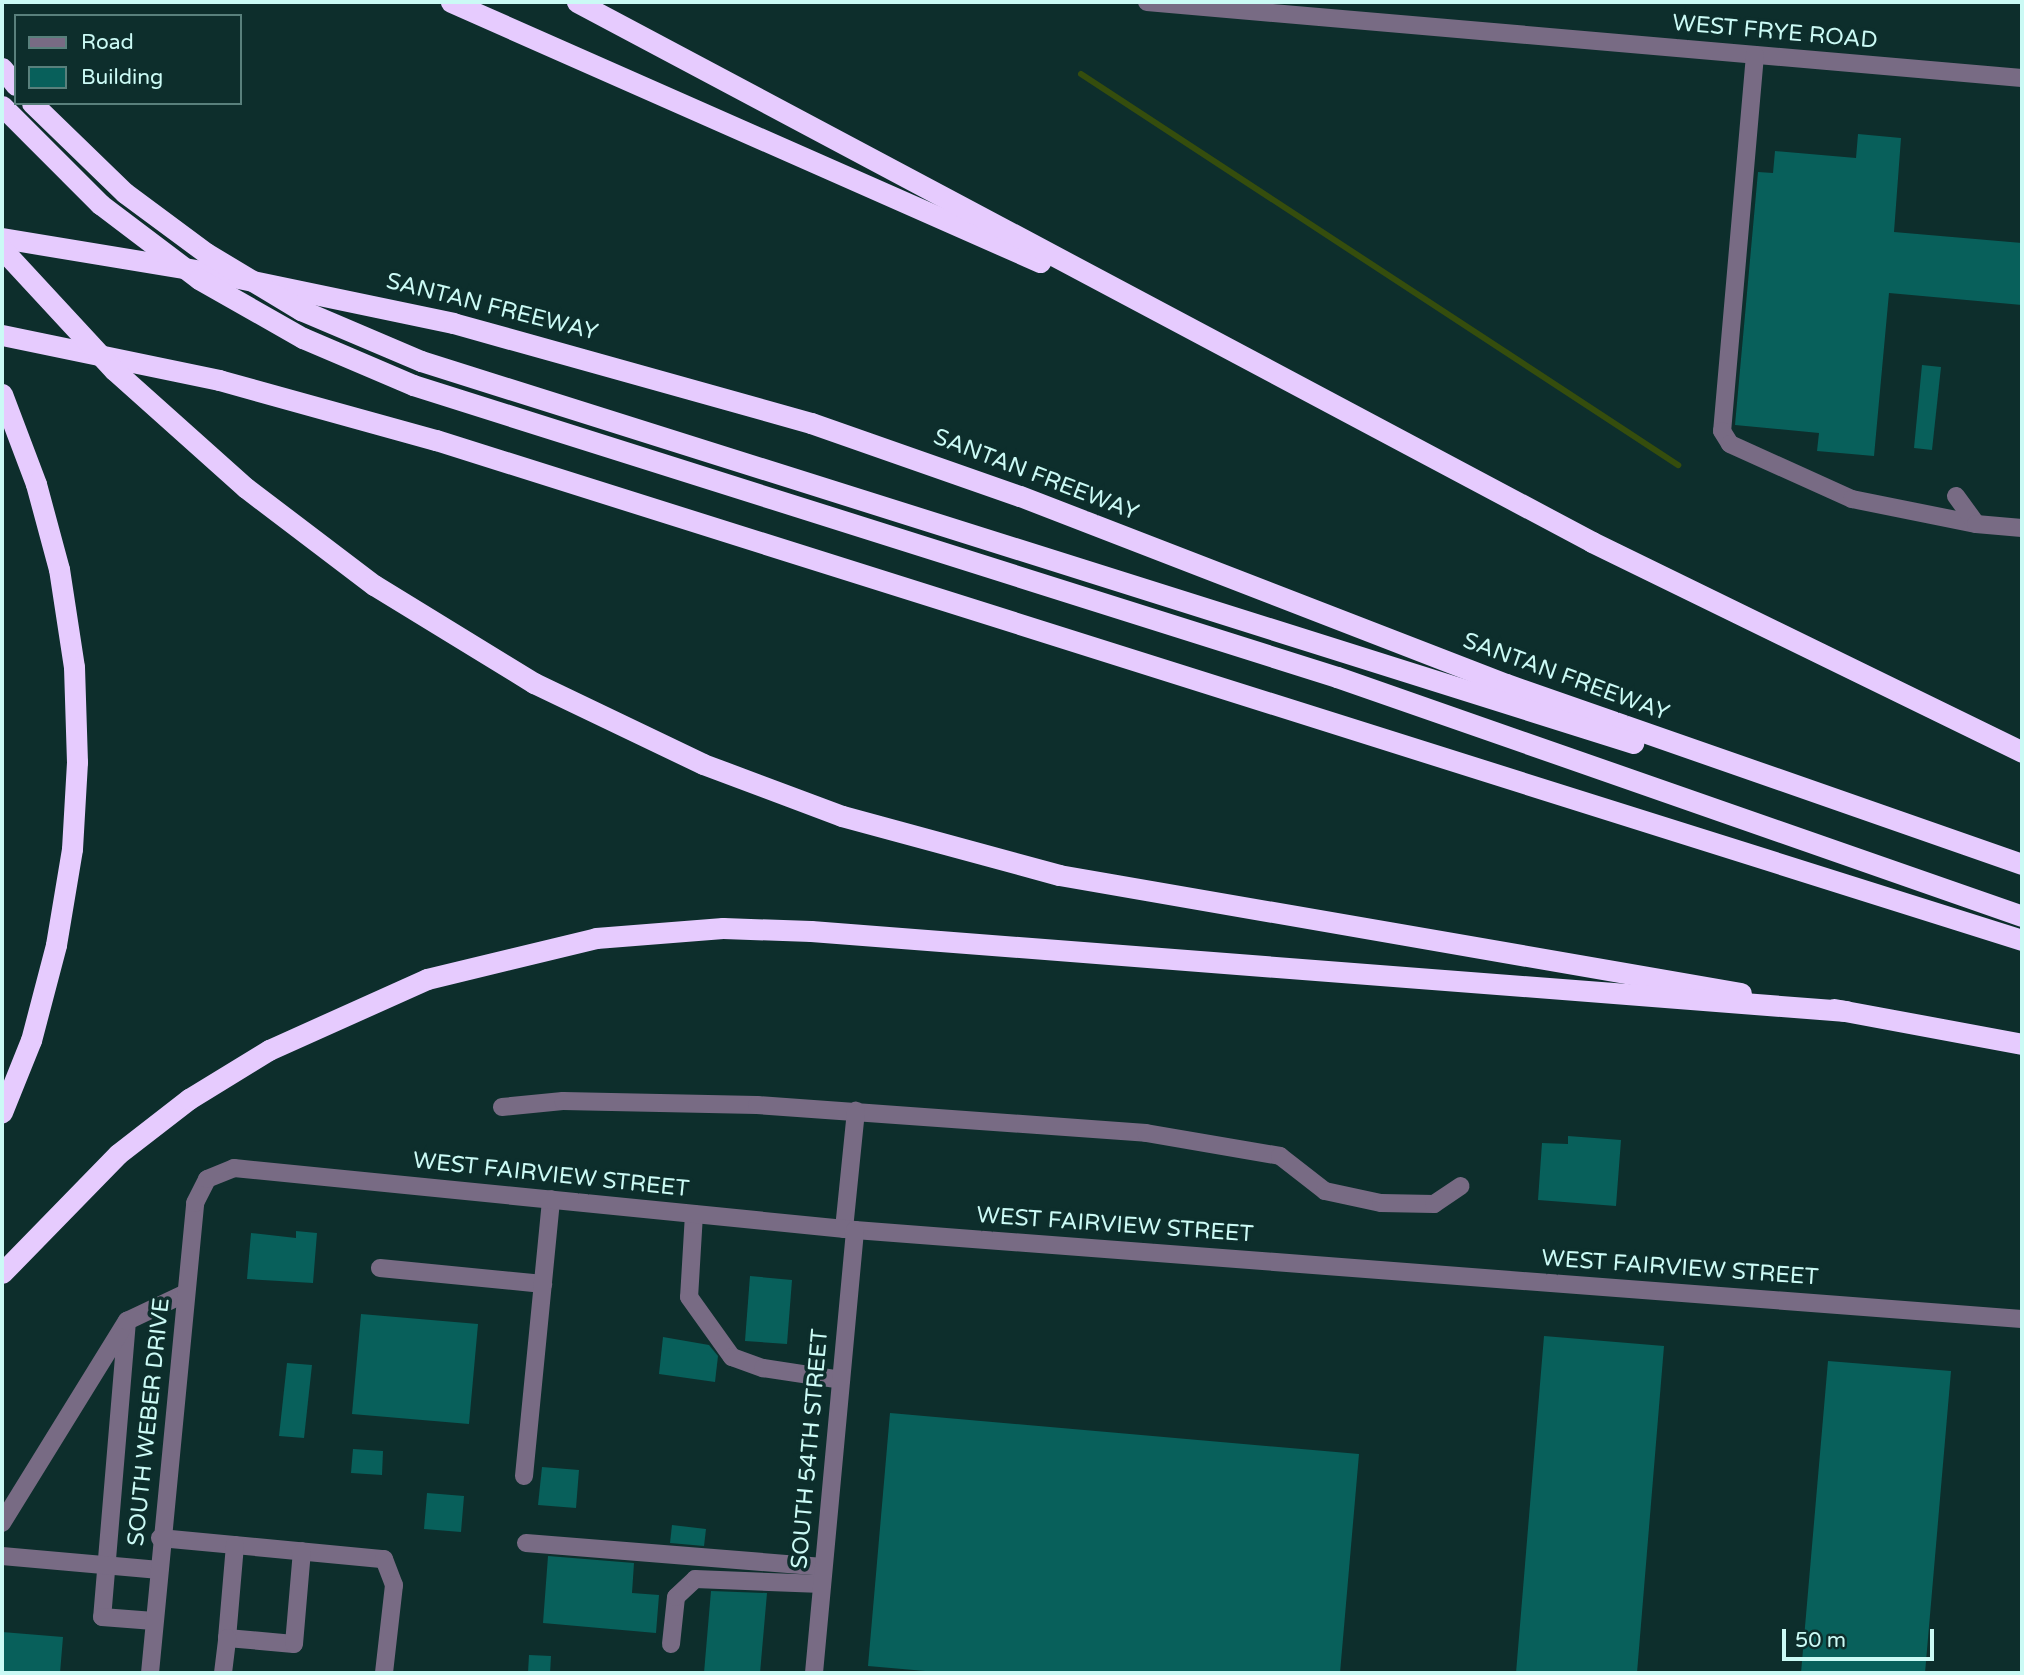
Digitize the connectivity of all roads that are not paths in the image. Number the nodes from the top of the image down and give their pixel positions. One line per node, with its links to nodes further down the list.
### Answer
1 (450, 2): 12 (highway)
2 (577, 2): 12 (highway)
3 (1147, 2): 4 (street, WEST FRYE ROAD)
4 (1755, 55): 6 (street, WEST FRYE ROAD); 16 (street)
5 (2, 68): 7 (highway)
6 (2022, 78)
7 (14, 83)
8 (34, 105): 19 (highway, bridge)
9 (2, 107): 21 (highway, bridge)
10 (2, 238): 19 (highway, SANTAN FREEWAY)
11 (2, 249): 23 (highway, bridge)
12 (1127, 295): 18 (highway)
13 (2, 335): 22 (highway)
14 (2, 394): 27 (highway)
15 (1956, 496): 16 (street)
16 (1976, 524): 17 (street)
17 (2022, 528)
18 (2022, 752)
19 (1820, 796): 20 (highway, SANTAN FREEWAY)
20 (2022, 864)
21 (2022, 916)
22 (2022, 940)
23 (1846, 1011): 24 (highway); 34 (highway)
24 (2022, 1044)
25 (502, 1107): 26 (street)
26 (856, 1111): 29 (street); 32 (street, SOUTH 54TH STREET)
27 (2, 1112)
28 (207, 1179): 30 (street, WEST FAIRVIEW STREET); 36 (street, SOUTH WEBER DRIVE)
29 (1461, 1186)
30 (551, 1199): 31 (street, WEST FAIRVIEW STREET); 35 (street)
31 (695, 1214): 32 (street, WEST FAIRVIEW STREET); 39 (street)
32 (850, 1229): 37 (street, WEST FAIRVIEW STREET); 39 (street, SOUTH 54TH STREET)
33 (380, 1268): 35 (street)
34 (2, 1273)
35 (543, 1284): 40 (street)
36 (186, 1293): 38 (street); 42 (street, SOUTH WEBER DRIVE)
37 (2022, 1320)
38 (127, 1321): 41 (street); 47 (street)
39 (841, 1380): 49 (street, SOUTH 54TH STREET)
40 (524, 1476)
41 (2, 1523)
42 (160, 1538): 44 (street); 48 (street, SOUTH WEBER DRIVE)
43 (526, 1543): 49 (street)
44 (235, 1545): 45 (street); 51 (street)
45 (302, 1551): 51 (street); 55 (street)
46 (2, 1556): 47 (street)
47 (102, 1565): 48 (street); 50 (street)
48 (159, 1570): 50 (street, SOUTH WEBER DRIVE)
49 (823, 1576): 52 (street); 56 (street, SOUTH 54TH STREET)
50 (154, 1621): 53 (street, SOUTH WEBER DRIVE)
51 (227, 1638): 54 (street)
52 (671, 1644)
53 (150, 1673)
54 (223, 1673)
55 (384, 1673)
56 (814, 1673)

